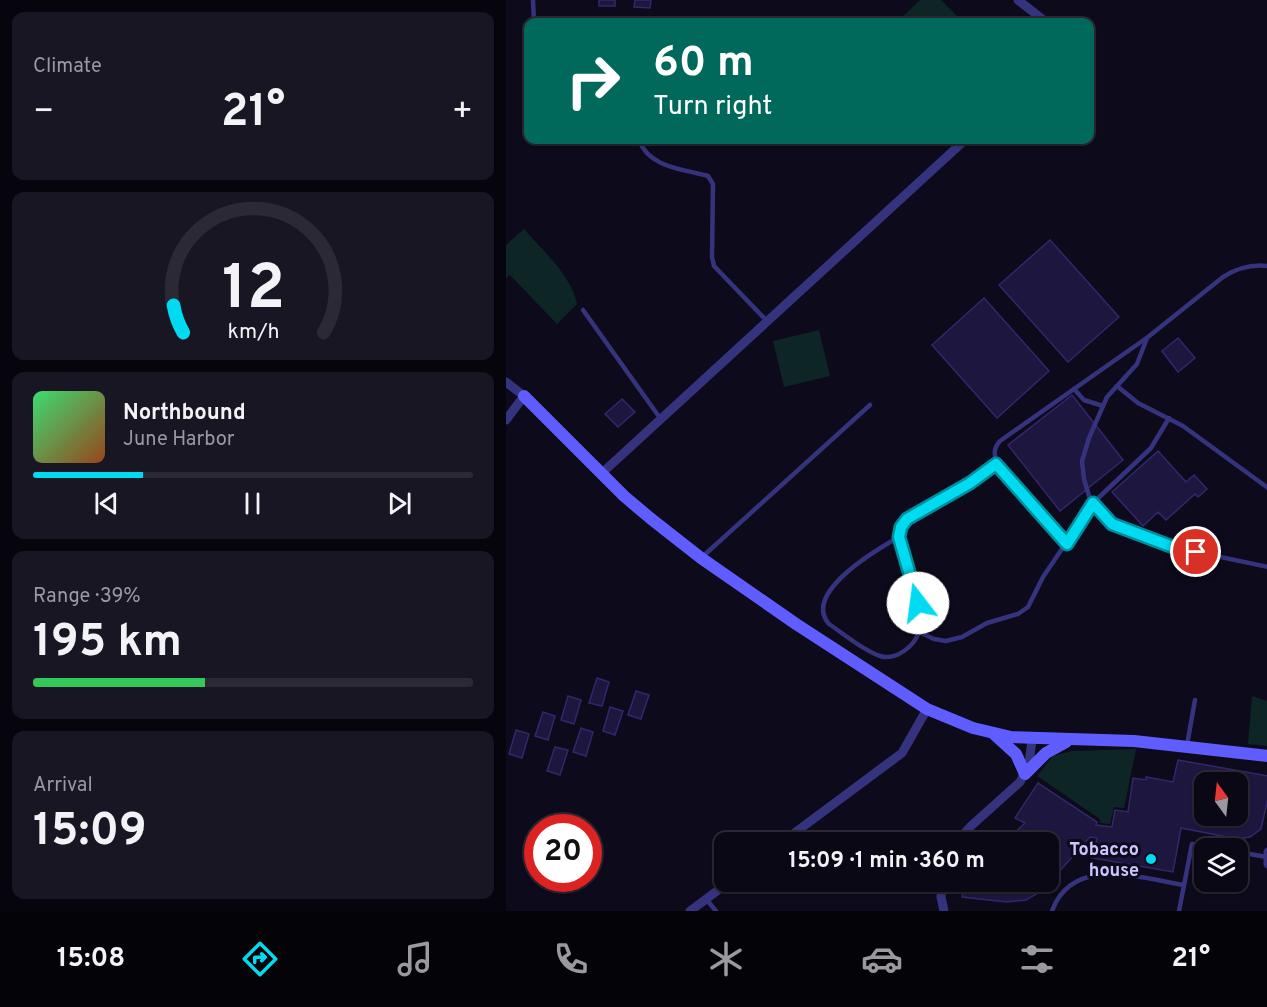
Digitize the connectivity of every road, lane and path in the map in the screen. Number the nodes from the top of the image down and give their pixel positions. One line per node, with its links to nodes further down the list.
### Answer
1 (533, 0): 3 (lane)
2 (1018, 0): 4 (street)
3 (534, 18)
4 (1041, 18)
5 (642, 144): 9 (lane)
6 (961, 144): 9 (street)
7 (1268, 266): 10 (lane)
8 (583, 310): 17 (lane)
9 (767, 321): 17 (street)
10 (1148, 337): 12 (lane); 13 (lane)
11 (506, 382): 14 (street)
12 (1117, 386): 16 (lane); 18 (lane)
13 (1074, 389): 16 (lane); 20 (lane)
14 (524, 396): 19 (street); 21 (street)
15 (870, 405): 26 (lane)
16 (1103, 406): 23 (lane)
17 (660, 418): 21 (street)
18 (1169, 418): 22 (lane); 23 (lane)
19 (506, 420)
20 (996, 464): 24 (lane); 25 (lane)
21 (602, 473): 26 (street)
22 (1268, 488)
23 (1093, 503): 25 (lane); 27 (lane)
24 (899, 537): 28 (lane); 28 (lane)
25 (1067, 544): 28 (lane)
26 (701, 558): 30 (street)
27 (1268, 567)
28 (918, 632)
29 (1195, 700): 34 (lane)
30 (927, 709): 31 (street); 37 (street)
31 (995, 734): 32 (street); 36 (street)
32 (1032, 739): 33 (street); 36 (street)
33 (1073, 740): 34 (street); 36 (street)
34 (1187, 747): 35 (street)
35 (1268, 756)
36 (1025, 774): 38 (street)
37 (796, 832)
38 (966, 832)
39 (1194, 844): 44 (lane)
40 (1268, 852): 42 (street)
41 (1248, 854): 42 (lane)
42 (1267, 857): 43 (street)
43 (1268, 864)
44 (1184, 885): 51 (lane); 52 (lane)
45 (715, 892): 47 (street)
46 (941, 892): 50 (street)
47 (706, 899): 48 (street); 49 (lane)
48 (690, 911)
49 (716, 911)
50 (944, 911)
51 (1052, 911)
52 (1179, 911)

